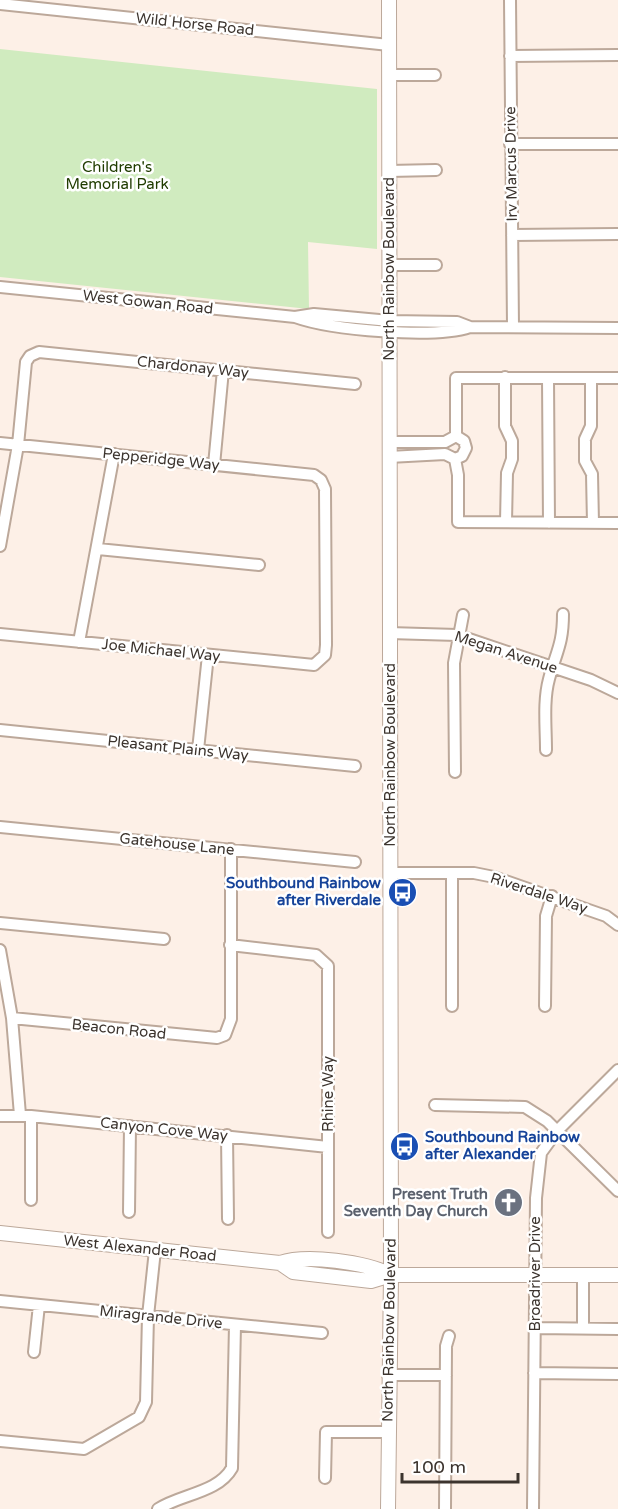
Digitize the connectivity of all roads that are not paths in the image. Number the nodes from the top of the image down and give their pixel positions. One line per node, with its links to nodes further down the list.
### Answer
1 (389, 0): 5 (main road, North Rainbow Boulevard)
2 (510, 0): 7 (street, Irv Marcus Drive)
3 (0, 4): 4 (street, Wild Horse Road)
4 (76, 6): 5 (street, Wild Horse Road)
5 (389, 45): 8 (main road, North Rainbow Boulevard)
6 (618, 55): 7 (street)
7 (510, 56): 10 (street, Irv Marcus Drive)
8 (389, 75): 9 (street); 13 (main road, North Rainbow Boulevard)
9 (435, 75)
10 (510, 144): 11 (street); 14 (street, Irv Marcus Drive)
11 (618, 144)
12 (436, 170): 13 (street)
13 (389, 171): 16 (main road, North Rainbow Boulevard)
14 (512, 234): 15 (street); 20 (street, Irv Marcus Drive)
15 (618, 234)
16 (390, 265): 17 (street); 19 (main road, North Rainbow Boulevard)
17 (436, 265)
18 (0, 287): 19 (street, West Gowan Road)
19 (390, 326): 20 (street, West Gowan Road); 29 (main road, North Rainbow Boulevard)
20 (513, 327): 21 (street, West Gowan Road)
21 (618, 328)
22 (223, 370): 27 (street, Chardonay Way); 31 (street, Chardonay Way); 35 (street)
23 (505, 377): 24 (street); 28 (street); 36 (street)
24 (548, 378): 25 (street); 37 (street)
25 (591, 378): 26 (street); 38 (street)
26 (618, 378)
27 (356, 384)
28 (456, 436): 29 (street); 34 (street)
29 (389, 442): 33 (main road, North Rainbow Boulevard)
30 (0, 443): 31 (street, Pepperidge Way)
31 (18, 445): 32 (street, Pepperidge Way); 40 (street)
32 (114, 454): 35 (street, Pepperidge Way); 41 (street)
33 (389, 457): 34 (street); 45 (main road, North Rainbow Boulevard)
34 (455, 459): 36 (street)
35 (214, 465): 50 (street, Pepperidge Way)
36 (506, 522): 37 (street)
37 (549, 523): 38 (street)
38 (593, 523): 39 (street)
39 (618, 523)
40 (0, 546)
41 (98, 549): 42 (street); 48 (street)
42 (260, 565)
43 (563, 614): 51 (street)
44 (463, 615): 47 (street)
45 (389, 633): 47 (street, Megan Avenue); 61 (main road, North Rainbow Boulevard)
46 (0, 634): 48 (street, Joe Michael Way)
47 (458, 635): 51 (street, Megan Avenue); 57 (street)
48 (79, 642): 49 (street, Joe Michael Way)
49 (208, 655): 50 (street, Joe Michael Way); 54 (street)
50 (321, 662)
51 (553, 668): 52 (street, Megan Avenue); 55 (street)
52 (618, 693)
53 (0, 730): 54 (street, Pleasant Plains Way)
54 (198, 750): 56 (street, Pleasant Plains Way)
55 (546, 750)
56 (355, 766)
57 (455, 772)
58 (0, 827): 59 (street, Gatehouse Lane)
59 (231, 849): 60 (street, Gatehouse Lane); 67 (street)
60 (355, 862)
61 (390, 873): 62 (street, Riverdale Way); 87 (main road, North Rainbow Boulevard)
62 (452, 873): 63 (street, Riverdale Way); 69 (street)
63 (552, 896): 64 (street, Riverdale Way); 70 (street)
64 (617, 921)
65 (0, 923): 66 (street)
66 (164, 939)
67 (230, 945): 71 (street, Beacon Road); 79 (street, Rhine Way)
68 (0, 950): 71 (street)
69 (452, 1006)
70 (545, 1006)
71 (12, 1018): 74 (street)
72 (616, 1075): 77 (street, Broadriver Drive)
73 (435, 1105): 77 (street)
74 (26, 1115): 75 (street, Canyon Cove Way); 76 (street, Canyon Cove Way); 81 (street)
75 (0, 1116)
76 (129, 1126): 78 (street, Canyon Cove Way); 82 (street)
77 (557, 1131): 80 (street); 89 (street, Broadriver Drive)
78 (227, 1136): 79 (street, Canyon Cove Way); 83 (street)
79 (328, 1147): 84 (street, Rhine Way)
80 (618, 1191)
81 (31, 1200)
82 (129, 1212)
83 (228, 1220)
84 (328, 1232)
85 (0, 1233): 86 (main road, West Alexander Road)
86 (155, 1250): 87 (main road, West Alexander Road); 93 (street)
87 (391, 1275): 89 (main road, West Alexander Road); 103 (main road, North Rainbow Boulevard)
88 (618, 1275): 90 (main road, West Alexander Road)
89 (536, 1276): 90 (main road, West Alexander Road); 95 (street, Broadriver Drive)
90 (583, 1276): 96 (street)
91 (0, 1301): 92 (street, Miragrande Drive)
92 (39, 1305): 93 (street, Miragrande Drive); 100 (street)
93 (148, 1316): 94 (street, Miragrande Drive); 106 (street)
94 (235, 1325): 98 (street, Miragrande Drive); 108 (street)
95 (535, 1328): 96 (street); 101 (street, Broadriver Drive)
96 (584, 1329): 97 (street)
97 (618, 1329)
98 (322, 1333)
99 (450, 1336): 104 (street)
100 (33, 1352)
101 (534, 1373): 102 (street); 111 (street, Broadriver Drive)
102 (618, 1374)
103 (388, 1375): 104 (street); 105 (main road, North Rainbow Boulevard)
104 (447, 1375): 110 (street)
105 (388, 1432): 107 (street); 109 (main road, North Rainbow Boulevard)
106 (0, 1441)
107 (325, 1478)
108 (158, 1509)
109 (388, 1509)
110 (445, 1509)
111 (533, 1509)

